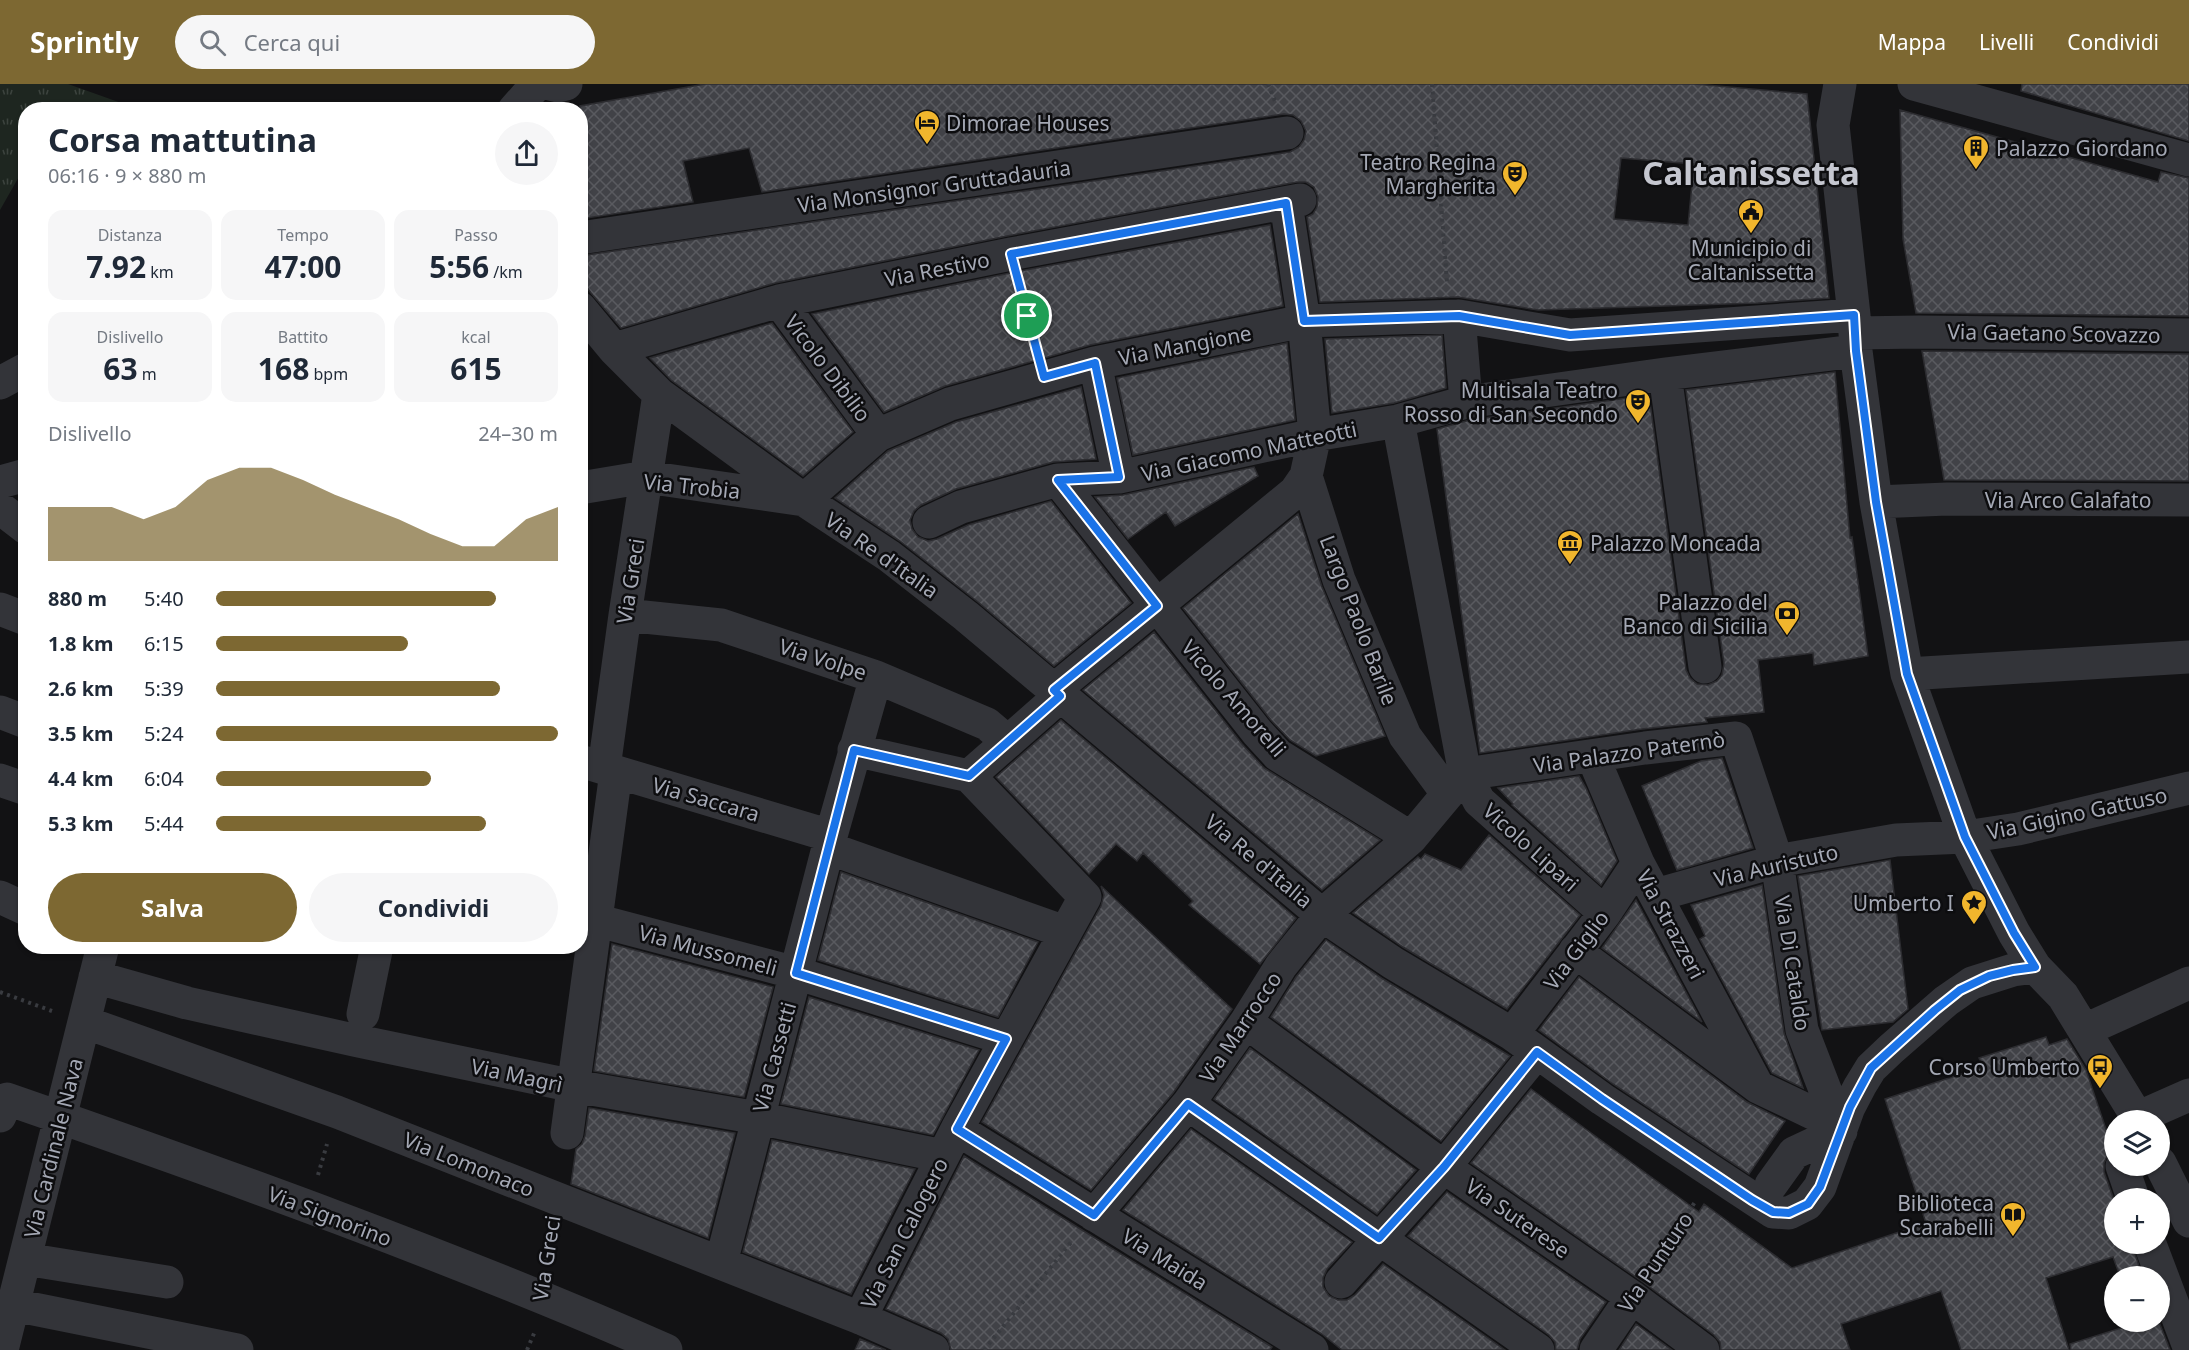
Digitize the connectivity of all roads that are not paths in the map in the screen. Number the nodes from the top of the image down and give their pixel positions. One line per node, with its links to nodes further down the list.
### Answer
1 (537, 84): 6 (street)
2 (550, 84): 3 (street)
3 (566, 84)
4 (1840, 84): 16 (street)
5 (1914, 84): 8 (street)
6 (521, 102)
7 (1287, 133): 10 (street, Via Monsignor Gruttadauria)
8 (2189, 160)
9 (1293, 201): 11 (street, Via Restivo); 14 (street, Largo Paolo Barile)
10 (588, 237)
11 (779, 301): 18 (street, Via Restivo); 26 (street, Vicolo Dibilio)
12 (1455, 316): 14 (street, Via Mangione); 15 (street); 24 (street)
13 (588, 318): 18 (street, Via Re d'Italia)
14 (1304, 321): 19 (street, Via Mangione); 27 (street, Largo Paolo Barile)
15 (1677, 327): 16 (street); 21 (street)
16 (1855, 333): 17 (street, Via Gaetano Scovazzo); 21 (street, Via Giacomo Matteotti); 37 (street)
17 (2189, 335)
18 (614, 349): 23 (street, Via Re d'Italia)
19 (1095, 363): 26 (street, Via Mangione); 31 (street)
20 (18, 373): 22 (street)
21 (1673, 373): 24 (street, Via Giacomo Matteotti); 46 (street)
22 (0, 383)
23 (659, 394): 30 (street, Via Greci); 35 (street, Via Re d'Italia)
24 (1466, 402): 25 (street, Via Giacomo Matteotti)
25 (1398, 422): 27 (street, Via Giacomo Matteotti); 58 (street)
26 (878, 435): 35 (street, Via Mangione)
27 (1315, 435): 28 (street, Largo Paolo Barile); 31 (street, Via Giacomo Matteotti)
28 (1306, 476): 41 (street); 58 (street, Largo Paolo Barile)
29 (18, 477): 33 (street)
30 (646, 477): 34 (street, Via Trobia); 35 (street, Via Trobia); 43 (street, Via Greci)
31 (1119, 477): 32 (street, Via Giacomo Matteotti)
32 (1058, 480): 40 (street, Via Giacomo Matteotti); 41 (street, Vicolo Amorelli)
33 (0, 482)
34 (588, 487)
35 (804, 500): 49 (street, Via Re d'Italia)
36 (2189, 500): 37 (street, Via Arco Calafato)
37 (1876, 502): 47 (street)
38 (0, 508): 39 (street)
39 (18, 522)
40 (929, 522)
41 (1157, 606): 49 (street); 62 (street, Vicolo Amorelli)
42 (0, 609): 44 (street)
43 (625, 615): 48 (street, Via Volpe); 55 (street, Via Greci)
44 (18, 616)
45 (2189, 657): 47 (street)
46 (1705, 667)
47 (1907, 674): 61 (street)
48 (876, 677): 52 (street, Via Volpe); 53 (street, Via Cassetti)
49 (1057, 693): 52 (street); 71 (street, Via Re d'Italia)
50 (0, 712): 51 (street)
51 (18, 719)
52 (1008, 742): 56 (street)
53 (854, 750): 56 (street); 64 (street, Via Cassetti)
54 (1593, 757): 58 (street, Via Palazzo Paternò); 65 (street, Via Palazzo Paternò); 66 (street, Via Strazzeri)
55 (600, 767): 64 (street, Via Saccara); 72 (street, Via Greci)
56 (969, 776): 73 (street, Via San Calogero)
57 (0, 780): 59 (street)
58 (1456, 783): 62 (street, Via Marrocco); 70 (street, Vicolo Lipari)
59 (18, 786)
60 (2189, 788): 61 (street, Via Gigino Gattuso)
61 (1965, 837): 63 (street, Via Gigino Gattuso); 78 (street)
62 (1411, 838): 71 (street, Via Marrocco)
63 (1896, 840): 65 (street, Via Auristuto)
64 (830, 842): 73 (street, Via Saccara); 79 (street, Via Cassetti)
65 (1777, 861): 67 (street, Via Auristuto); 96 (street, Via Di Cataldo)
66 (1638, 863): 67 (street, Via Strazzeri); 70 (street, Via Giglio)
67 (1656, 895): 88 (street, Via Strazzeri)
68 (0, 897): 69 (street)
69 (18, 905)
70 (1605, 913): 74 (street, Via Giglio)
71 (1322, 915): 83 (street, Via Marrocco); 86 (street, Via Re d'Italia)
72 (589, 918): 79 (street, Via Mussomeli)
73 (1065, 932): 85 (street, Via San Calogero)
74 (1575, 951): 86 (street, Via Giglio); 88 (street)
75 (100, 954): 82 (street, Via Cardinale Nava); 87 (street, Via Magrì)
76 (375, 954): 81 (street)
77 (586, 954): 87 (street, Via Greci)
78 (2035, 967): 84 (street); 96 (street, Via Re d'Italia)
79 (796, 973): 85 (street, Via Mussomeli); 95 (street, Via Cassetti)
80 (2189, 983): 84 (street)
81 (363, 1014)
82 (84, 1022): 94 (street, Via Cardinale Nava); 107 (street, Via Lomonaco)
83 (1246, 1022): 90 (street, Via Marrocco); 99 (street, Via Suterese)
84 (2085, 1030): 91 (street)
85 (1006, 1039): 98 (street, Via San Calogero)
86 (1525, 1043): 96 (street, Via Re d'Italia); 99 (street, Via Giglio)
87 (574, 1086): 95 (street, Via Magrì); 97 (street, Via Greci)
88 (1758, 1087): 96 (street)
89 (2189, 1095): 92 (street)
90 (1188, 1104): 102 (street, Via Marrocco); 104 (street)
91 (2133, 1110)
92 (2157, 1110)
93 (0, 1116): 94 (street, Via Signorino)
94 (60, 1117): 106 (street, Via Cardinale Nava); 116 (street, Via Signorino)
95 (758, 1118): 98 (street, Via Magrì); 107 (street, Via Cassetti)
96 (1841, 1131): 101 (street)
97 (567, 1133)
98 (950, 1142): 102 (street, Via Maida); 112 (street, Via San Calogero)
99 (1444, 1167): 104 (street, Via Giglio); 110 (street, Via Suterese)
100 (2167, 1176): 103 (street)
101 (1771, 1185)
102 (1094, 1215): 118 (street, Via Maida)
103 (2188, 1217)
104 (1379, 1238): 109 (street, Via Giglio); 119 (street)
105 (2154, 1254): 113 (street)
106 (25, 1259): 108 (street); 111 (street, Via Cardinale Nava)
107 (721, 1263): 112 (street, Via Lomonaco)
108 (167, 1282)
109 (1341, 1282)
110 (1632, 1297): 120 (street, Via Punturo); 121 (street, Via Suterese)
111 (14, 1305): 114 (street, Via Cardinale Nava); 115 (street)
112 (860, 1318): 117 (street, Via Lomonaco)
113 (2189, 1347)
114 (2, 1350)
115 (237, 1350)
116 (666, 1350)
117 (933, 1350)
118 (1312, 1350)
119 (1538, 1350)
120 (1596, 1350)
121 (1703, 1350)

